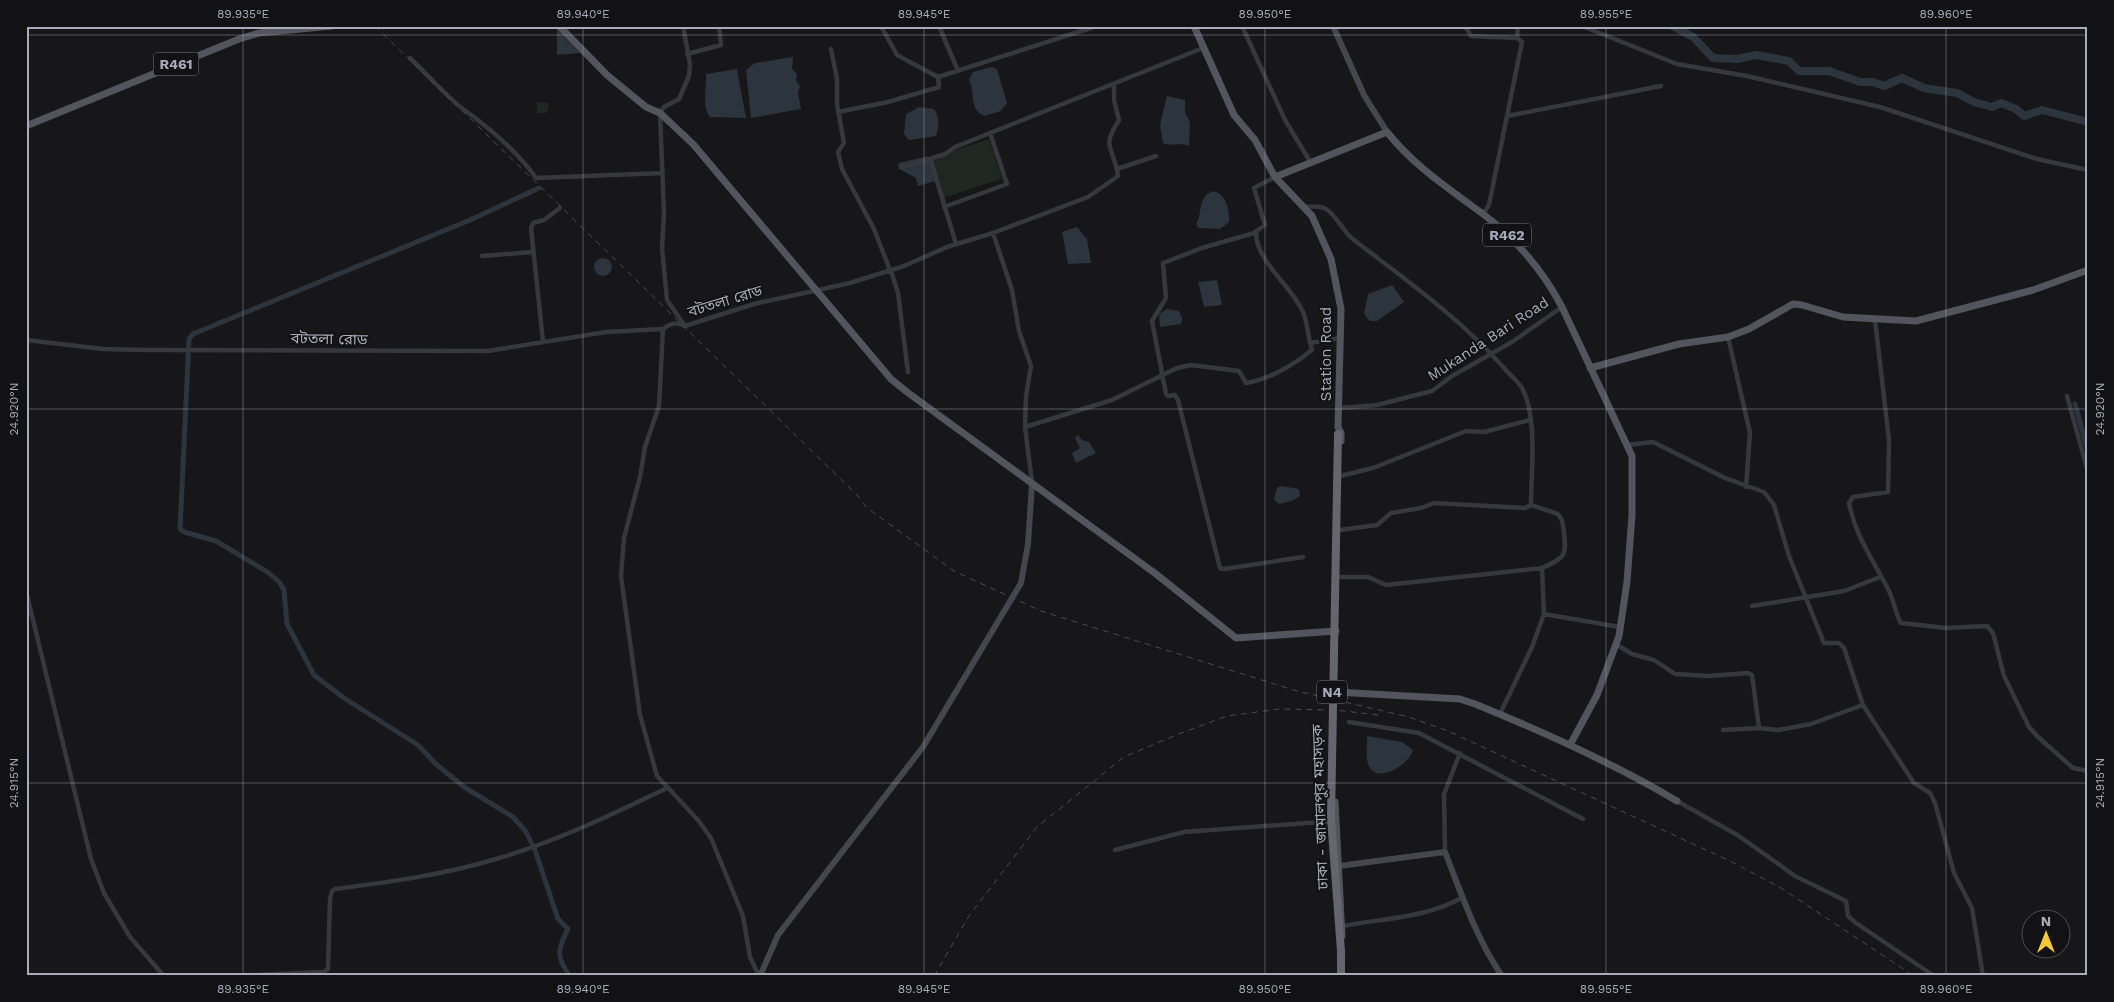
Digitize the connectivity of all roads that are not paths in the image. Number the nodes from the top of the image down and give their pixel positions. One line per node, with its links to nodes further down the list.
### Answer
1 (332, 26): 26 (main road, R461)
2 (560, 26): 24 (main road)
3 (683, 26): 17 (street)
4 (719, 26): 17 (street)
5 (881, 26): 20 (street)
6 (939, 26): 19 (street)
7 (1098, 26): 19 (street)
8 (1194, 26): 15 (main road, Station Road)
9 (1242, 26): 31 (street)
10 (1332, 26): 27 (main road)
11 (1465, 26): 14 (street)
12 (1518, 26): 14 (street)
13 (1582, 26): 34 (street)
14 (1517, 38): 25 (street)
15 (1203, 48): 21 (street); 36 (main road, Station Road)
16 (831, 49): 23 (street)
17 (687, 54): 24 (street)
18 (410, 58): 35 (street)
19 (958, 71): 20 (street)
20 (938, 77): 23 (street)
21 (1114, 85): 28 (street); 33 (street)
22 (1661, 86): 25 (street)
23 (838, 112): 47 (street)
24 (660, 113): 35 (street); 48 (main road)
25 (1507, 116): 40 (street)
26 (26, 126)
27 (1387, 132): 31 (main road); 40 (main road, R462)
28 (990, 133): 30 (street); 37 (street)
29 (1156, 156): 33 (street)
30 (931, 160): 32 (street); 37 (street)
31 (1311, 163): 36 (main road)
32 (902, 167)
33 (1117, 169): 42 (street, বটতলা রোড)
34 (2088, 170)
35 (663, 173): 51 (street)
36 (1275, 177): 38 (main road, Station Road); 41 (street)
37 (944, 207): 43 (street)
38 (1303, 207): 54 (main road, Station Road); 58 (street)
39 (560, 208): 44 (street)
40 (1483, 214): 49 (main road, R462)
41 (1256, 231): 57 (street); 61 (street)
42 (993, 233): 43 (street, বটতলা রোড); 65 (street)
43 (956, 244): 47 (street, বটতলা রোড)
44 (533, 252): 45 (street); 56 (street)
45 (482, 256)
46 (2088, 270): 50 (main road)
47 (890, 271): 48 (street, বটতলা রোড); 60 (street)
48 (815, 290): 51 (street, বটতলা রোড); 70 (main road)
49 (1562, 307): 58 (street, Mukanda Bari Road); 59 (main road, R462)
50 (1875, 320): 53 (main road); 77 (street)
51 (685, 326): 52 (street, বটতলা রোড)
52 (663, 329): 56 (street, বটতলা রোড); 94 (street)
53 (1728, 337): 59 (main road); 71 (street)
54 (1341, 338): 57 (street); 63 (main road, Station Road)
55 (26, 340): 56 (street, বটতলা রোড)
56 (543, 341)
57 (1310, 343): 61 (street)
58 (1491, 352): 63 (street, Mukanda Bari Road); 64 (street)
59 (1590, 368): 67 (main road)
60 (908, 372)
61 (1161, 374): 65 (street); 74 (street)
62 (2067, 396): 68 (street)
63 (1340, 408): 66 (main road, Station Road)
64 (1530, 420): 69 (street); 72 (street)
65 (1025, 427): 70 (street)
66 (1338, 430): 69 (main road, Station Road); 103 (highway, ঢাকা - জামালপুর মহাসড়ক / N4, bridge)
67 (1627, 445): 71 (street); 82 (main road)
68 (2088, 472)
69 (1340, 476): 73 (main road, Station Road)
70 (1032, 484): 83 (main road); 106 (main road)
71 (1746, 487): 79 (street)
72 (1531, 505): 73 (street); 75 (street)
73 (1340, 530): 76 (main road, Station Road)
74 (1303, 557)
75 (1542, 568): 76 (street); 81 (street)
76 (1338, 576): 83 (main road, Station Road)
77 (1880, 577): 79 (street); 93 (street)
78 (26, 591): 104 (street)
79 (1806, 596): 80 (street); 86 (street)
80 (1752, 606)
81 (1544, 614): 82 (street); 87 (street)
82 (1620, 627): 84 (main road)
83 (1336, 631): 85 (main road, Station Road)
84 (1617, 645): 89 (street); 91 (main road)
85 (1336, 692): 87 (main road); 97 (main road, Station Road)
86 (1863, 705): 89 (street); 110 (street)
87 (1500, 714): 91 (main road)
88 (1349, 722): 92 (street)
89 (1759, 728): 90 (street)
90 (1723, 730)
91 (1570, 745): 95 (main road)
92 (1460, 754): 96 (street); 99 (street)
93 (2088, 771)
94 (667, 788): 105 (street); 106 (street)
95 (1677, 801): 109 (street)
96 (1583, 819)
97 (1335, 820): 98 (street); 100 (main road, Station Road)
98 (1114, 850)
99 (1445, 852): 100 (main road); 101 (main road)
100 (1338, 866): 102 (main road, Station Road)
101 (1463, 897): 102 (street); 108 (main road)
102 (1343, 926): 103 (main road, Station Road)
103 (1340, 951): 107 (highway, ঢাকা - জামালপুর মহাসড়ক / N4)
104 (164, 976)
105 (232, 976)
106 (759, 976)
107 (1341, 976)
108 (1502, 976)
109 (1934, 976)
110 (1984, 976)

